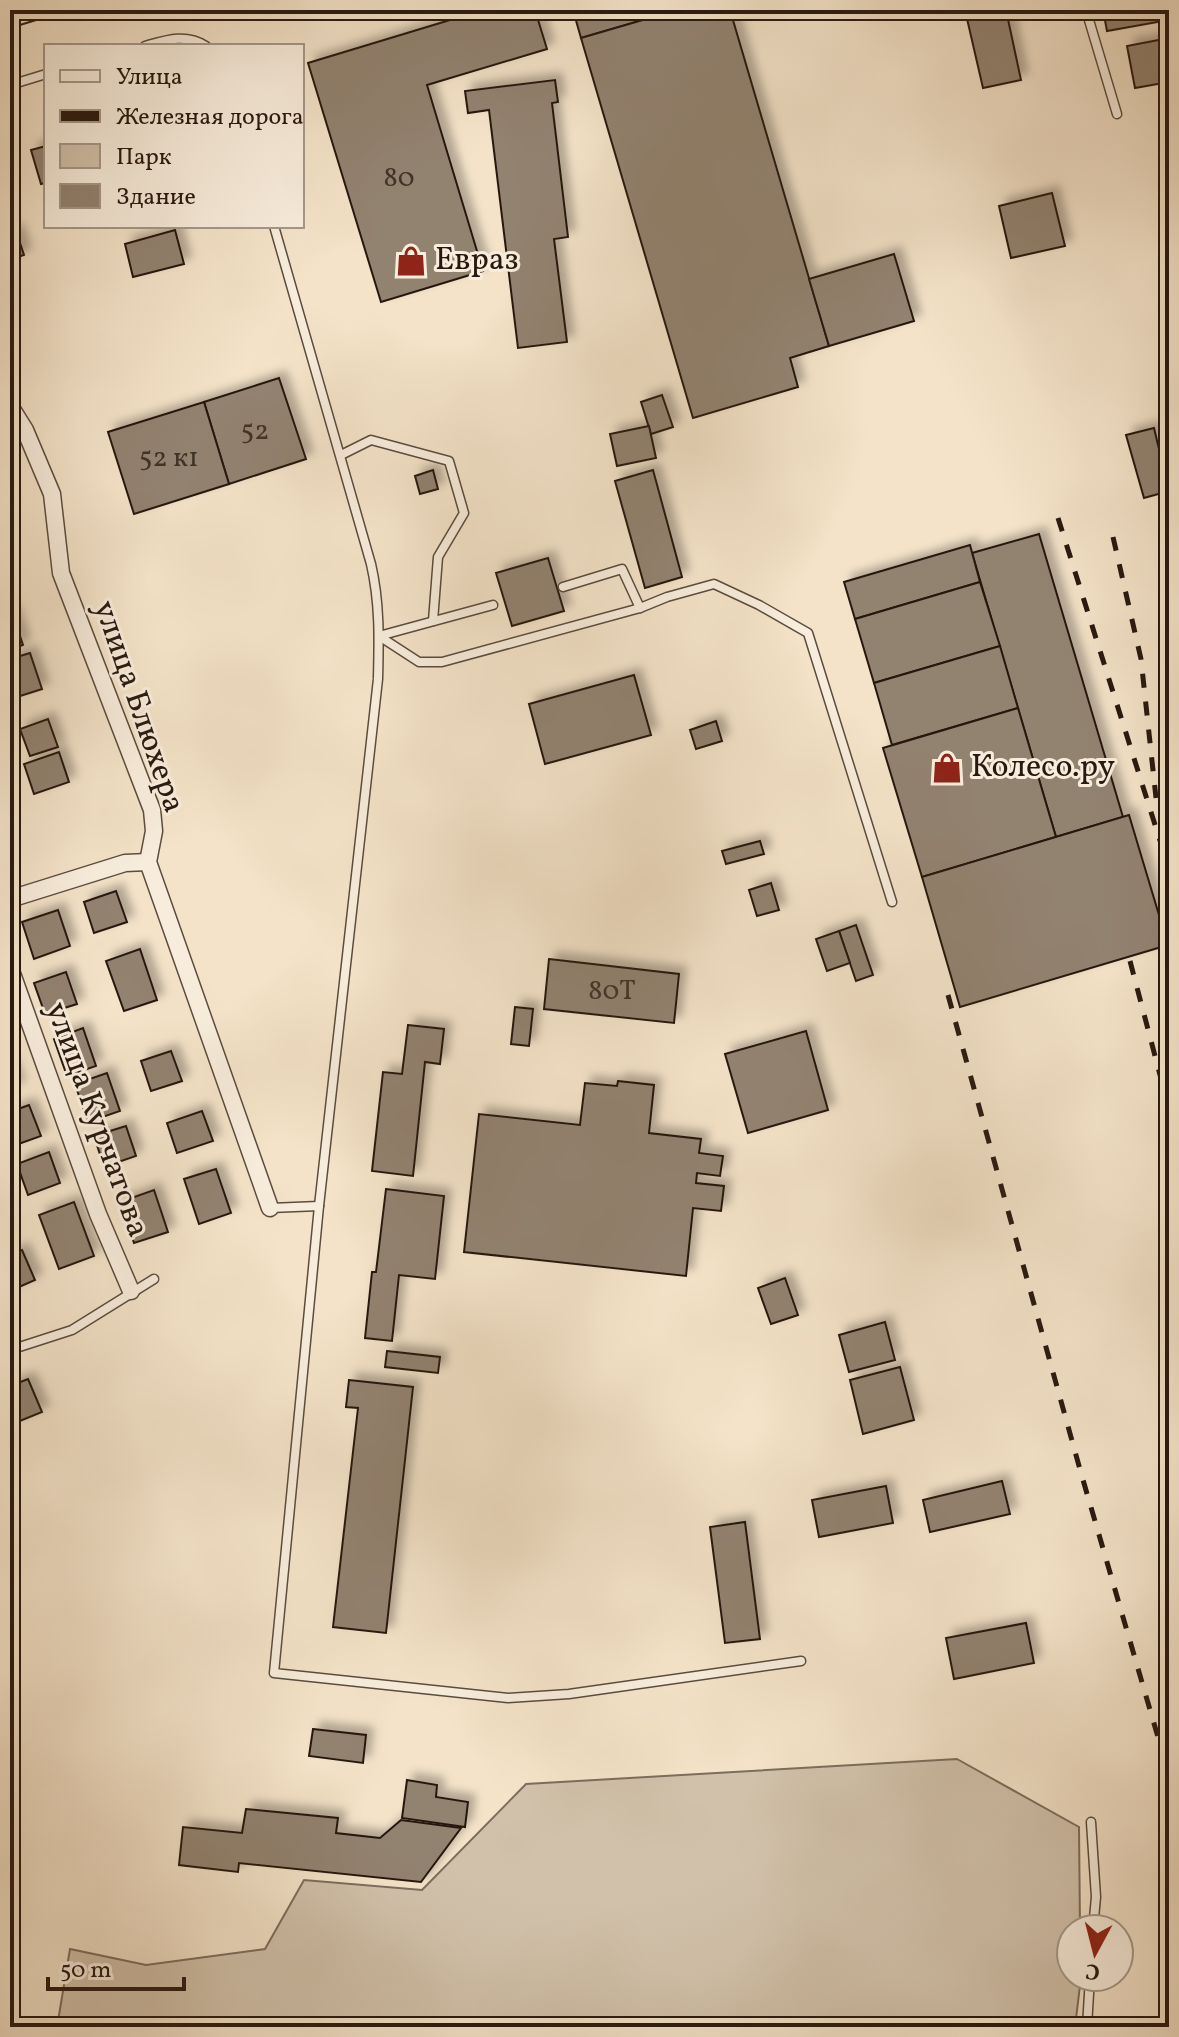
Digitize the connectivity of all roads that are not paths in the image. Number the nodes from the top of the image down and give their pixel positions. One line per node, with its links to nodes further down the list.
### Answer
1 (1086, 10): 6 (lane)
2 (152, 44): 3 (lane)
3 (203, 44)
4 (44, 75): 5 (lane)
5 (10, 85)
6 (1117, 114)
7 (275, 228): 9 (lane)
8 (10, 406): 15 (street, улица Блюхера)
9 (341, 455): 13 (lane); 14 (lane)
10 (563, 587): 12 (lane)
11 (493, 605): 13 (lane)
12 (640, 608): 14 (lane); 17 (lane)
13 (433, 621): 14 (lane)
14 (379, 636): 19 (lane)
15 (148, 862): 16 (street); 20 (street, улица Блюхера)
16 (10, 899)
17 (892, 902)
18 (10, 968): 22 (street, улица Курчатова)
19 (319, 1206): 20 (lane, улица Блюхера); 24 (lane)
20 (270, 1208)
21 (154, 1279): 22 (lane)
22 (131, 1291): 23 (lane)
23 (10, 1350)
24 (801, 1661)
25 (1091, 1822): 26 (lane)
26 (1094, 1913)
27 (1089, 1993): 28 (lane)
28 (1087, 2027)

